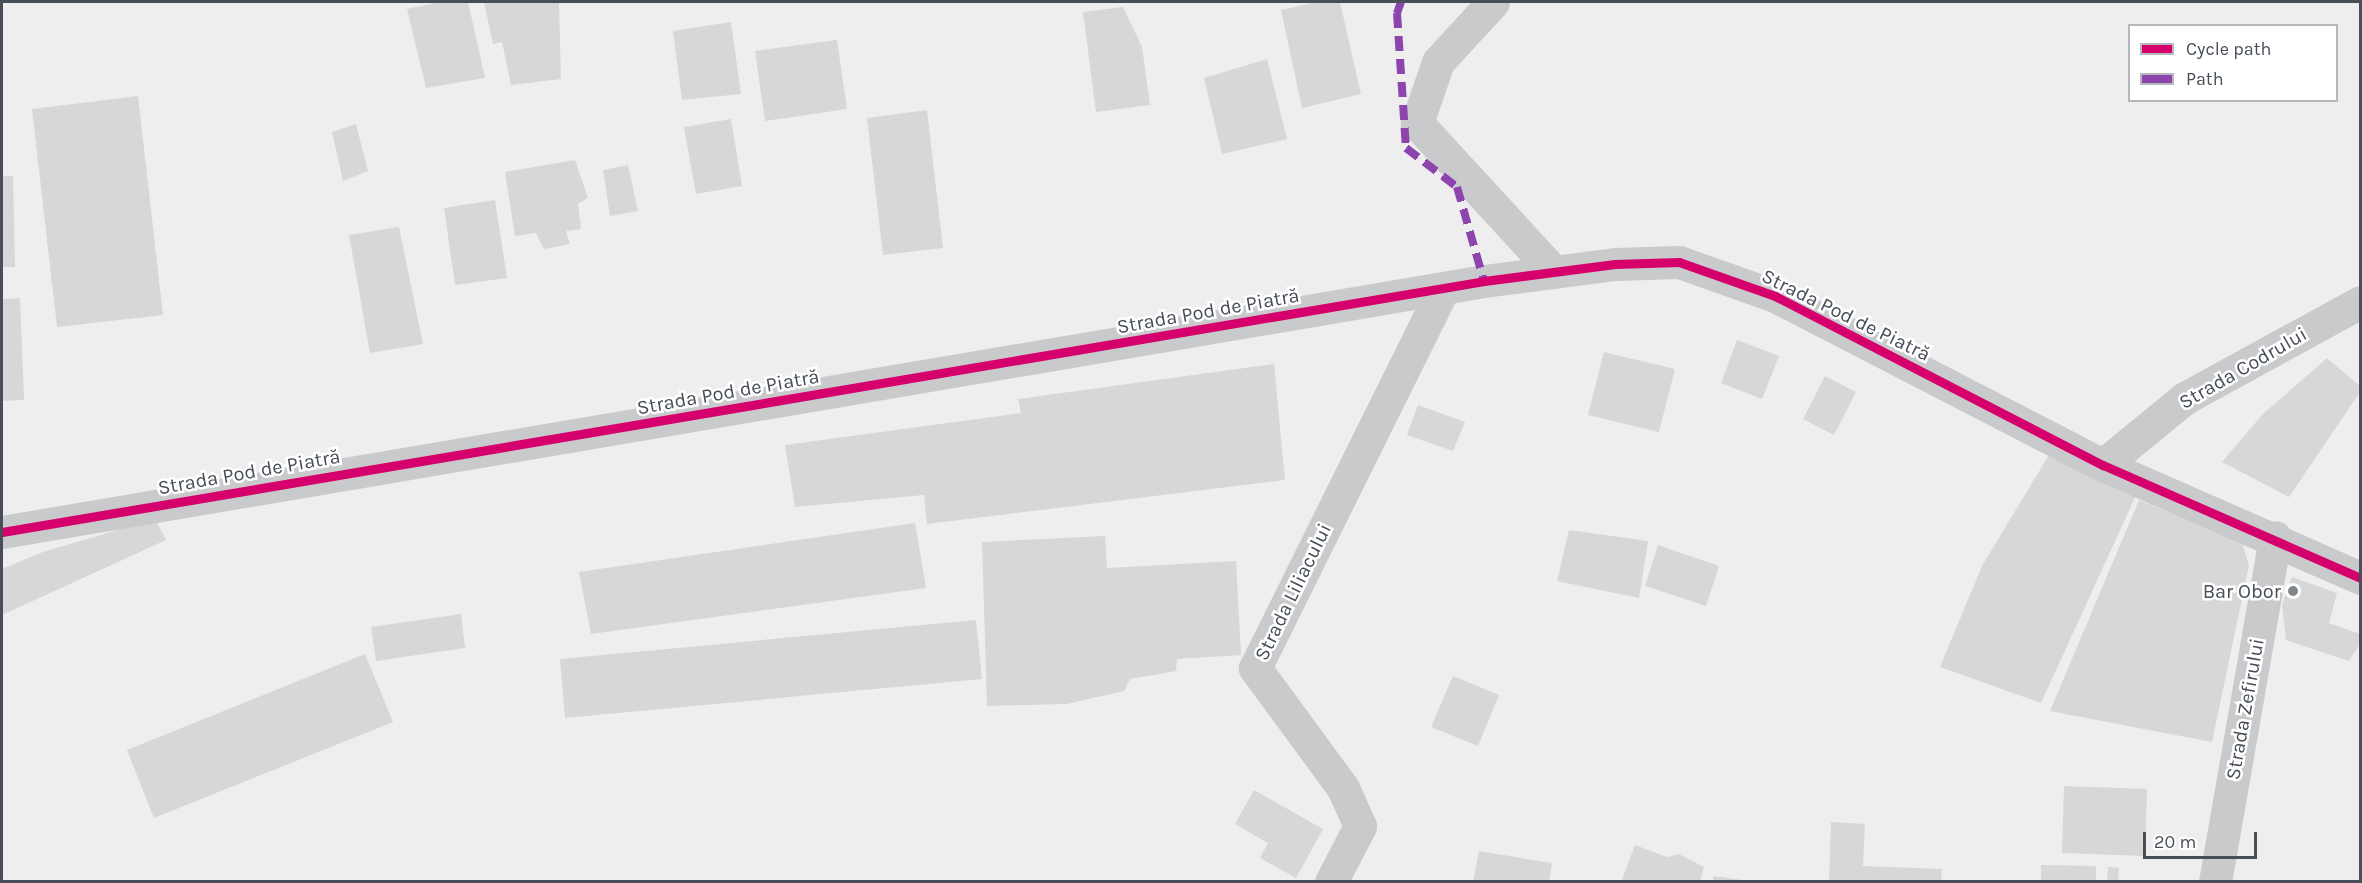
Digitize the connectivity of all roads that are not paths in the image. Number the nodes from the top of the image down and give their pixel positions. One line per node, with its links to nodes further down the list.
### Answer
1 (1493, 2): 2 (street)
2 (1554, 272): 3 (street, Strada Pod de Piatră); 5 (street, Strada Pod de Piatră)
3 (1443, 290): 6 (street, Strada Pod de Piatră); 9 (street, Strada Liliacului)
4 (2361, 302): 5 (street, Strada Codrului)
5 (2103, 465): 7 (street, Strada Pod de Piatră)
6 (2, 532)
7 (2275, 537): 8 (street, Strada Pod de Piatră); 10 (street, Strada Zefirului)
8 (2361, 578)
9 (1331, 882)
10 (2215, 882)

